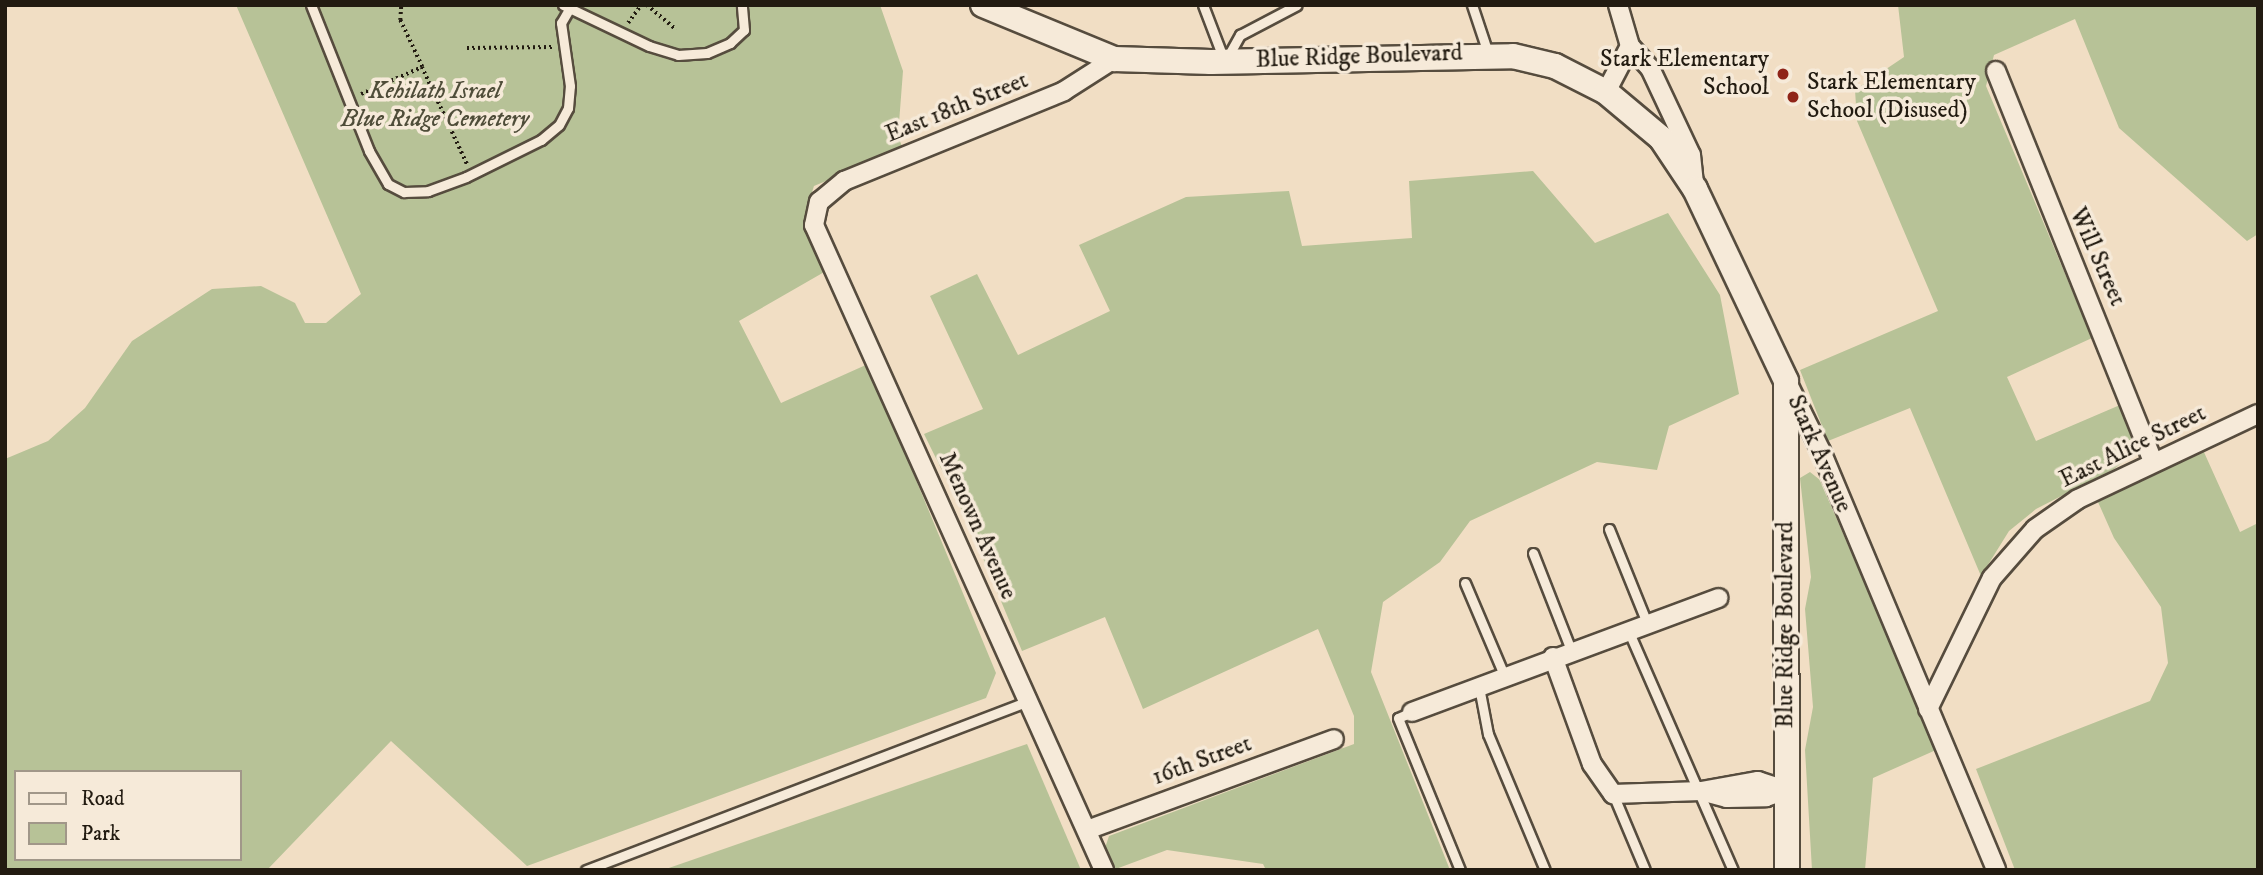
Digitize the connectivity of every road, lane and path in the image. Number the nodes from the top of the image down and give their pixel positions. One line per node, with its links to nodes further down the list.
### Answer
1 (311, 5): 23 (lane)
2 (401, 5): 20 (path)
3 (641, 5): 13 (path)
4 (648, 5): 12 (path)
5 (741, 5): 13 (lane)
6 (983, 5): 18 (main road, Blue Ridge Boulevard)
7 (1203, 5): 19 (lane)
8 (1297, 5): 19 (lane)
9 (1472, 5): 17 (lane)
10 (1618, 5): 14 (street, Stark Avenue)
11 (566, 7): 13 (lane); 15 (lane)
12 (676, 29)
13 (621, 34)
14 (1630, 46): 22 (street); 25 (street, Stark Avenue)
15 (565, 47): 16 (path); 23 (lane)
16 (467, 48)
17 (1488, 53): 19 (main road, Blue Ridge Boulevard); 22 (main road, Blue Ridge Boulevard)
18 (1114, 59): 19 (main road, Blue Ridge Boulevard); 26 (street, East 18th Street)
19 (1225, 61)
20 (422, 67): 23 (path); 24 (path)
21 (1996, 71): 29 (street, Will Street)
22 (1606, 92): 25 (main road, Blue Ridge Boulevard)
23 (349, 100)
24 (468, 166)
25 (1695, 189): 27 (main road, Stark Avenue)
26 (819, 202): 40 (street, Menown Avenue)
27 (1786, 381): 41 (street, Stark Avenue); 44 (main road, Blue Ridge Boulevard)
28 (2258, 414): 29 (street, East Alice Street)
29 (2153, 462): 41 (street, East Alice Street)
30 (1609, 529): 34 (lane)
31 (1533, 553): 36 (lane)
32 (1465, 583): 38 (lane)
33 (1719, 598): 34 (street)
34 (1647, 623): 35 (street)
35 (1628, 630): 36 (street); 45 (lane)
36 (1571, 650): 37 (street)
37 (1553, 657): 38 (street); 46 (street)
38 (1504, 675): 39 (street)
39 (1479, 685): 42 (street); 51 (lane)
40 (1029, 701): 47 (street, Menown Avenue); 48 (lane)
41 (1927, 709): 55 (street, Stark Avenue)
42 (1412, 712): 50 (lane)
43 (1334, 738): 47 (street, 16th Street)
44 (1786, 790): 45 (street); 54 (main road, Blue Ridge Boulevard)
45 (1700, 791): 46 (street); 53 (lane)
46 (1613, 794): 52 (lane)
47 (1087, 830): 49 (street, Menown Avenue)
48 (586, 870)
49 (1104, 870)
50 (1460, 870)
51 (1545, 870)
52 (1645, 870)
53 (1733, 870)
54 (1787, 870)
55 (1996, 870)

